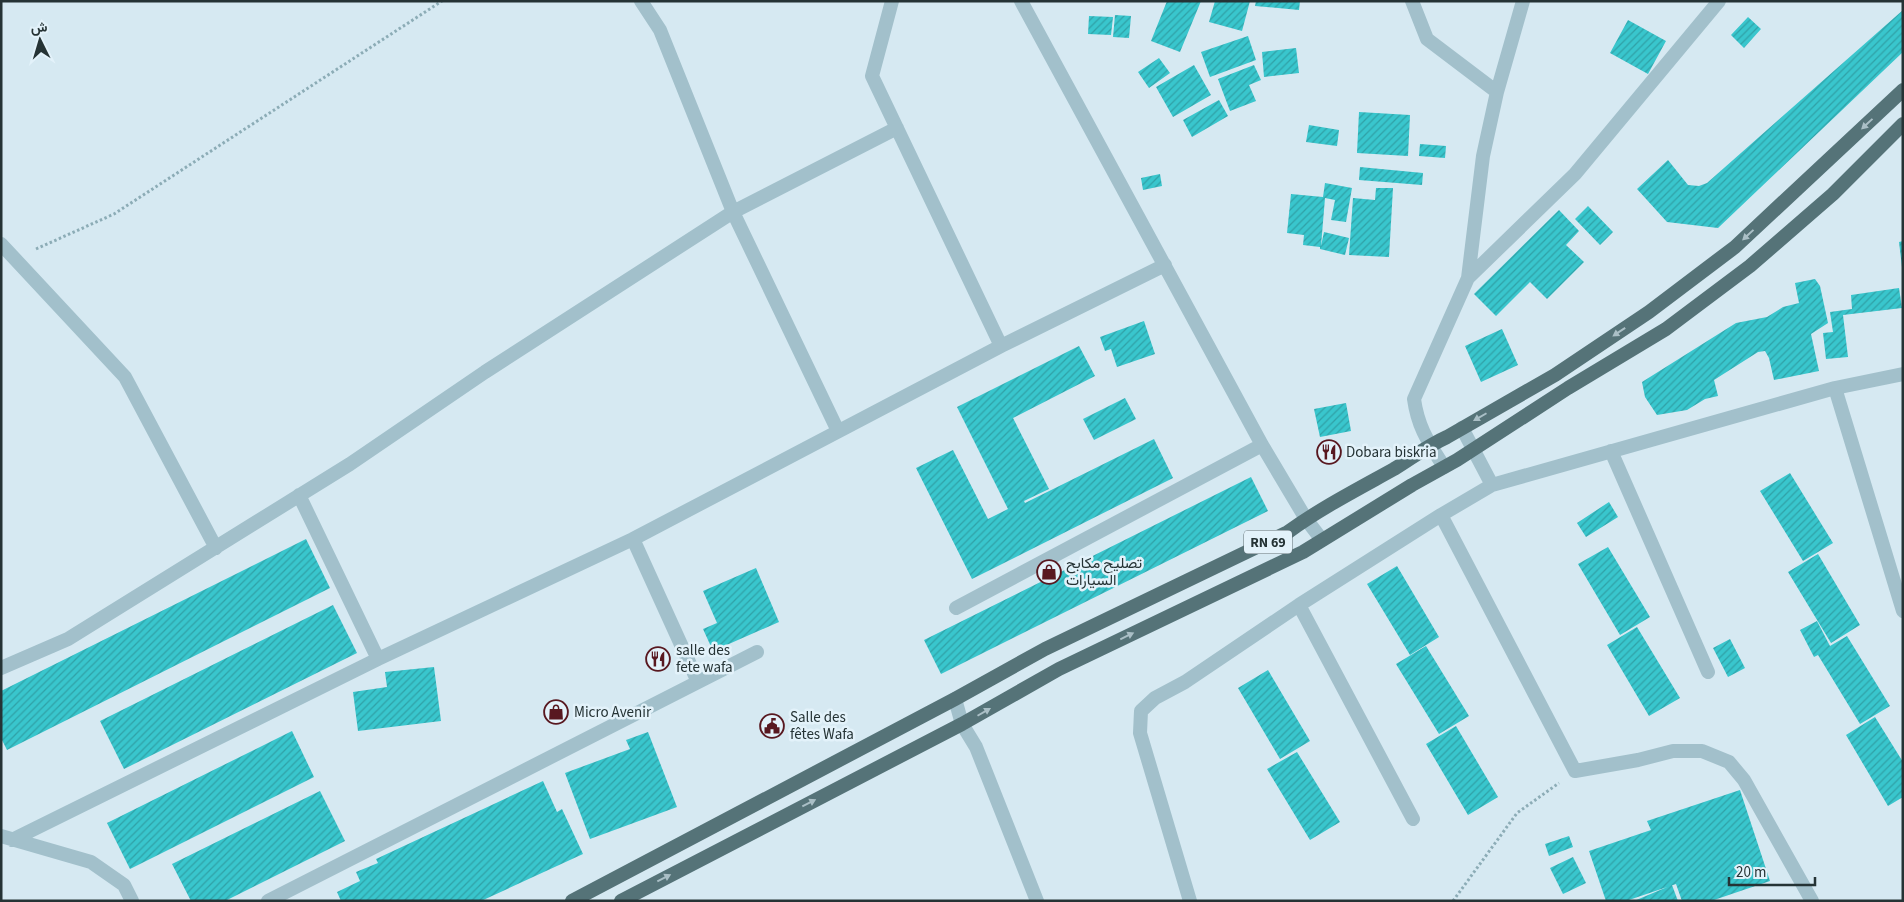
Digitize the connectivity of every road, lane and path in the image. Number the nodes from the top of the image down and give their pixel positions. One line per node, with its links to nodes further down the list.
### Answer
1 (442, 1): 14 (path)
2 (641, 1): 12 (street)
3 (892, 1): 11 (street)
4 (1021, 1): 15 (street)
5 (1412, 1): 9 (street)
6 (1522, 1): 9 (street)
7 (1719, 1): 16 (street)
8 (1903, 90): 20 (main road, RN 69, one-way to 20)
9 (1496, 92): 16 (street)
10 (1903, 124): 24 (main road, RN 69)
11 (897, 128): 12 (street); 17 (street)
12 (733, 212): 21 (street); 28 (street)
13 (1, 244): 14 (street)
14 (15, 258): 33 (street)
15 (1165, 265): 17 (street); 23 (street)
16 (1468, 278): 22 (street)
17 (1001, 346): 21 (street)
18 (1903, 374): 19 (street)
19 (1835, 388): 25 (street); 36 (street)
20 (1462, 428): 22 (main road, RN 69); 24 (street)
21 (838, 431): 31 (street)
22 (1430, 444): 26 (street); 30 (main road, RN 69)
23 (1262, 445): 30 (street); 35 (street)
24 (1473, 449): 26 (main road, RN 69); 27 (street)
25 (1611, 451): 27 (street); 40 (street)
26 (1444, 467): 32 (main road, RN 69)
27 (1492, 485): 29 (street)
28 (300, 495): 33 (street); 38 (street)
29 (1441, 515): 34 (street); 44 (street)
30 (1306, 519): 32 (street); 42 (main road, RN 69)
31 (633, 540): 38 (street); 41 (street)
32 (1322, 540): 43 (main road, RN 69, one-way to 32)
33 (216, 548): 39 (street)
34 (1299, 605): 45 (street); 52 (street)
35 (956, 608)
36 (1903, 611)
37 (756, 652): 41 (street)
38 (378, 660): 46 (street)
39 (1, 668)
40 (1708, 672)
41 (698, 682): 48 (street)
42 (955, 699): 43 (street); 49 (main road, RN 69)
43 (962, 724): 50 (main road, RN 69, one-way to 43); 51 (street)
44 (1575, 771): 53 (path); 54 (street)
45 (1413, 819)
46 (7, 838): 47 (street)
47 (132, 901)
48 (268, 901)
49 (572, 901)
50 (621, 901)
51 (1037, 901)
52 (1190, 901)
53 (1453, 901)
54 (1812, 901)

